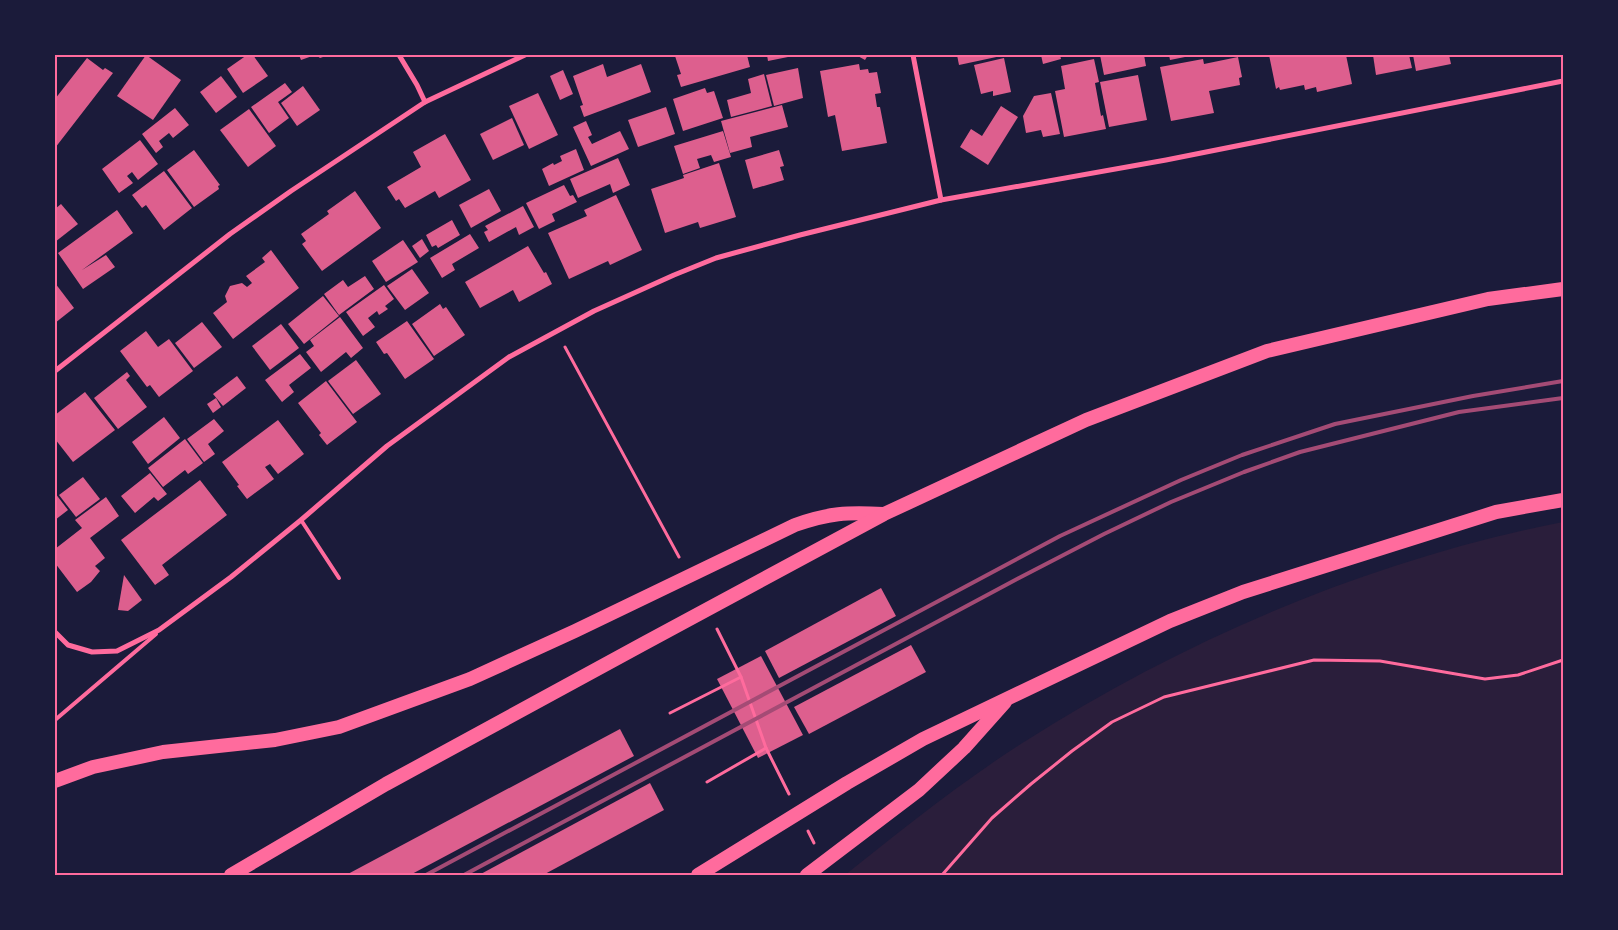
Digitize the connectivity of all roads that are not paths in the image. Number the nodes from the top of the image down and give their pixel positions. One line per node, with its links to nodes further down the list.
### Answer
1 (399, 55): 5 (street)
2 (525, 55): 5 (street)
3 (913, 55): 6 (street)
4 (1563, 81): 6 (street)
5 (425, 102): 8 (street)
6 (941, 200): 11 (street)
7 (1563, 289): 10 (highway)
8 (55, 371)
9 (1563, 500): 15 (highway)
10 (884, 514): 17 (highway); 18 (highway)
11 (301, 520): 12 (lane); 13 (street)
12 (339, 578)
13 (159, 630): 14 (street); 16 (lane)
14 (55, 632)
15 (1010, 696): 19 (highway); 20 (highway)
16 (55, 720)
17 (55, 781)
18 (231, 875)
19 (698, 875)
20 (807, 875)

